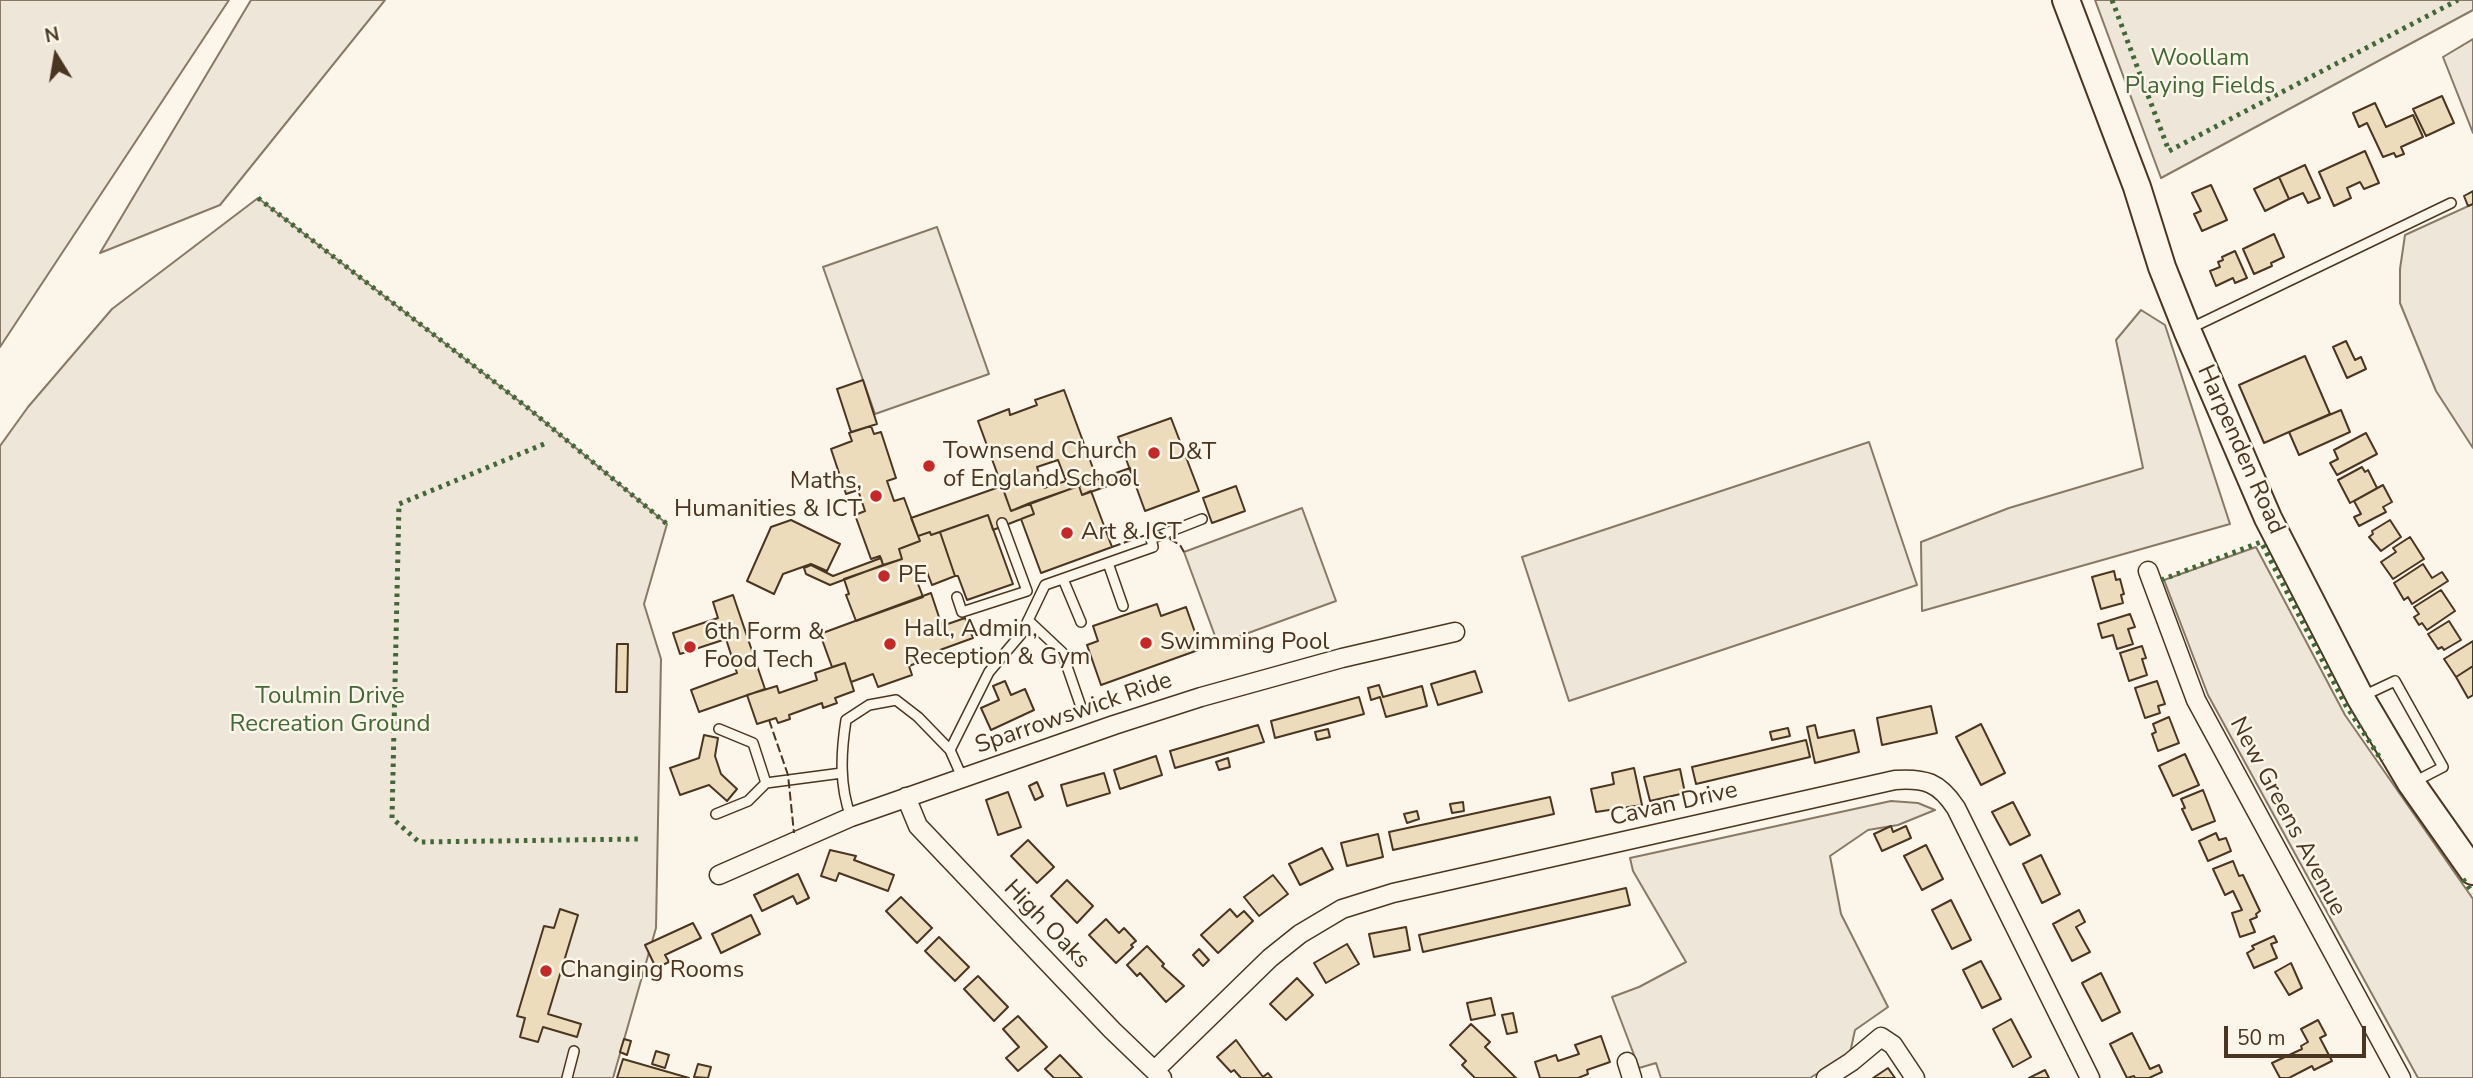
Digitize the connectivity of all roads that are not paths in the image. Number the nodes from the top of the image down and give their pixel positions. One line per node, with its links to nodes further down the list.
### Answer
1 (2066, 0): 3 (main road, Harpenden Road)
2 (2451, 203): 3 (lane)
3 (2187, 330): 16 (main road, Harpenden Road)
4 (1202, 519): 6 (lane)
5 (1002, 523): 9 (lane)
6 (1108, 563): 8 (lane); 12 (lane)
7 (2148, 571): 31 (street, New Greens Avenue)
8 (1063, 579): 11 (lane); 14 (lane)
9 (1027, 590): 10 (lane); 11 (lane)
10 (957, 597)
11 (1039, 597): 13 (lane)
12 (1123, 606)
13 (1028, 620): 17 (lane); 19 (lane)
14 (1081, 622)
15 (1455, 632): 21 (street, Sparrowswick Ride)
16 (2360, 697): 23 (main road, Harpenden Road); 23 (lane)
17 (1080, 704)
18 (719, 729): 22 (lane)
19 (950, 750): 20 (lane); 21 (lane)
20 (842, 773): 22 (lane); 26 (lane)
21 (962, 777): 24 (street, Sparrowswick Ride)
22 (766, 783): 25 (lane)
23 (2411, 783): 27 (main road, Harpenden Road)
24 (906, 797): 26 (street, Sparrowswick Ride); 30 (street, High Oaks)
25 (716, 814)
26 (851, 817): 28 (street, Sparrowswick Ride)
27 (2473, 872)
28 (719, 876)
29 (574, 1051): 32 (lane)
30 (1158, 1074): 35 (street, Cavan Drive)
31 (2393, 1075)
32 (567, 1078)
33 (1826, 1078): 34 (street)
34 (1914, 1078)
35 (2090, 1078)

